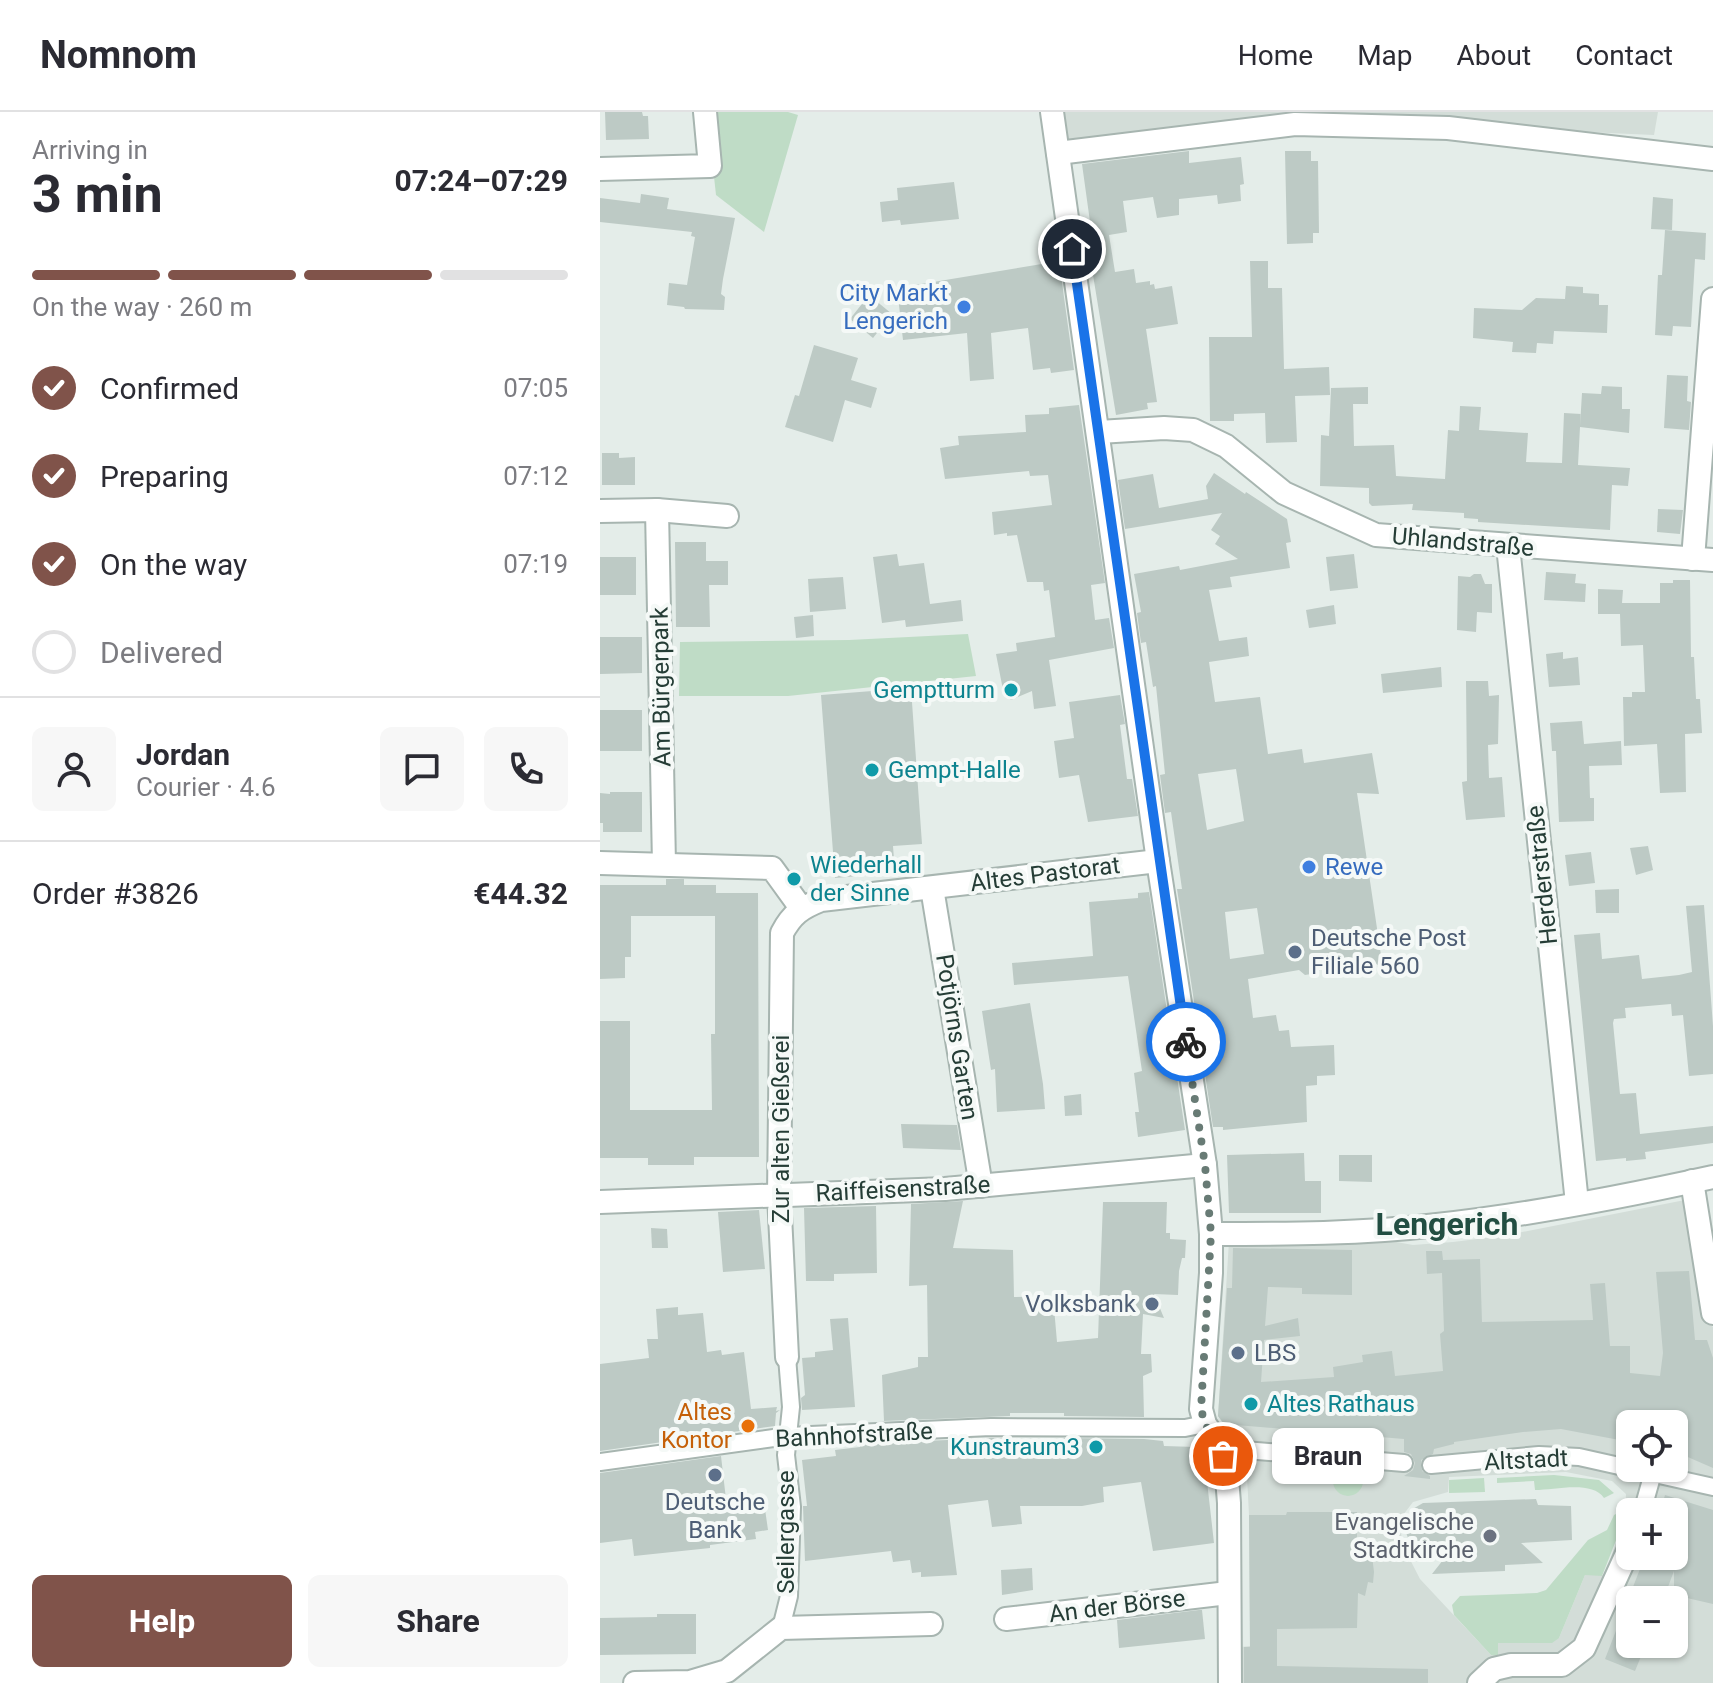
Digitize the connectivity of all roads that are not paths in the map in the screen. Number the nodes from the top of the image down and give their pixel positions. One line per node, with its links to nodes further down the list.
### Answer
1 (705, 112): 5 (street)
2 (1052, 112): 3 (street)
3 (1058, 153): 4 (street); 7 (street)
4 (1713, 159)
5 (600, 169)
6 (1713, 299): 12 (street)
7 (1099, 432): 11 (street, Uhlandstraße); 13 (street)
8 (657, 510): 9 (street); 10 (street); 15 (street, Am Bürgerpark)
9 (600, 511)
10 (727, 516)
11 (1508, 546): 12 (street, Uhlandstraße); 23 (street, Herderstraße)
12 (1703, 560)
13 (1158, 861): 16 (street, Altes Pastorat); 18 (street)
14 (600, 863): 15 (street)
15 (664, 864): 17 (street)
16 (932, 888): 17 (street, Altes Pastorat); 20 (street, Potjörns Garten)
17 (801, 908): 21 (street, Zur alten Gießerei)
18 (1205, 1165): 20 (street, Raiffeisenstraße); 24 (street)
19 (1702, 1179): 23 (street); 25 (street)
20 (981, 1186): 21 (street, Raiffeisenstraße)
21 (779, 1195): 22 (street, Raiffeisenstraße); 26 (street, Zur alten Gießerei)
22 (600, 1202)
23 (1577, 1203): 24 (street)
24 (1211, 1234): 27 (street)
25 (1713, 1313)
26 (787, 1357): 28 (street, Seilergasse)
27 (1205, 1424): 28 (street, Bahnhofstraße); 29 (street)
28 (788, 1436): 30 (street, Bahnhofstraße); 40 (street, Seilergasse)
29 (1221, 1448): 31 (street); 37 (street)
30 (600, 1462)
31 (1404, 1463)
32 (1431, 1465): 33 (street, Altstadt)
33 (1616, 1465)
34 (1688, 1481): 35 (street, Altstadt)
35 (1713, 1487)
36 (1620, 1570): 43 (street)
37 (1228, 1593): 38 (street, An der Börse); 42 (street)
38 (1006, 1619)
39 (931, 1624): 40 (street, Seilergasse)
40 (781, 1628): 41 (street, Seilergasse)
41 (635, 1683)
42 (1230, 1683)
43 (1479, 1683)

